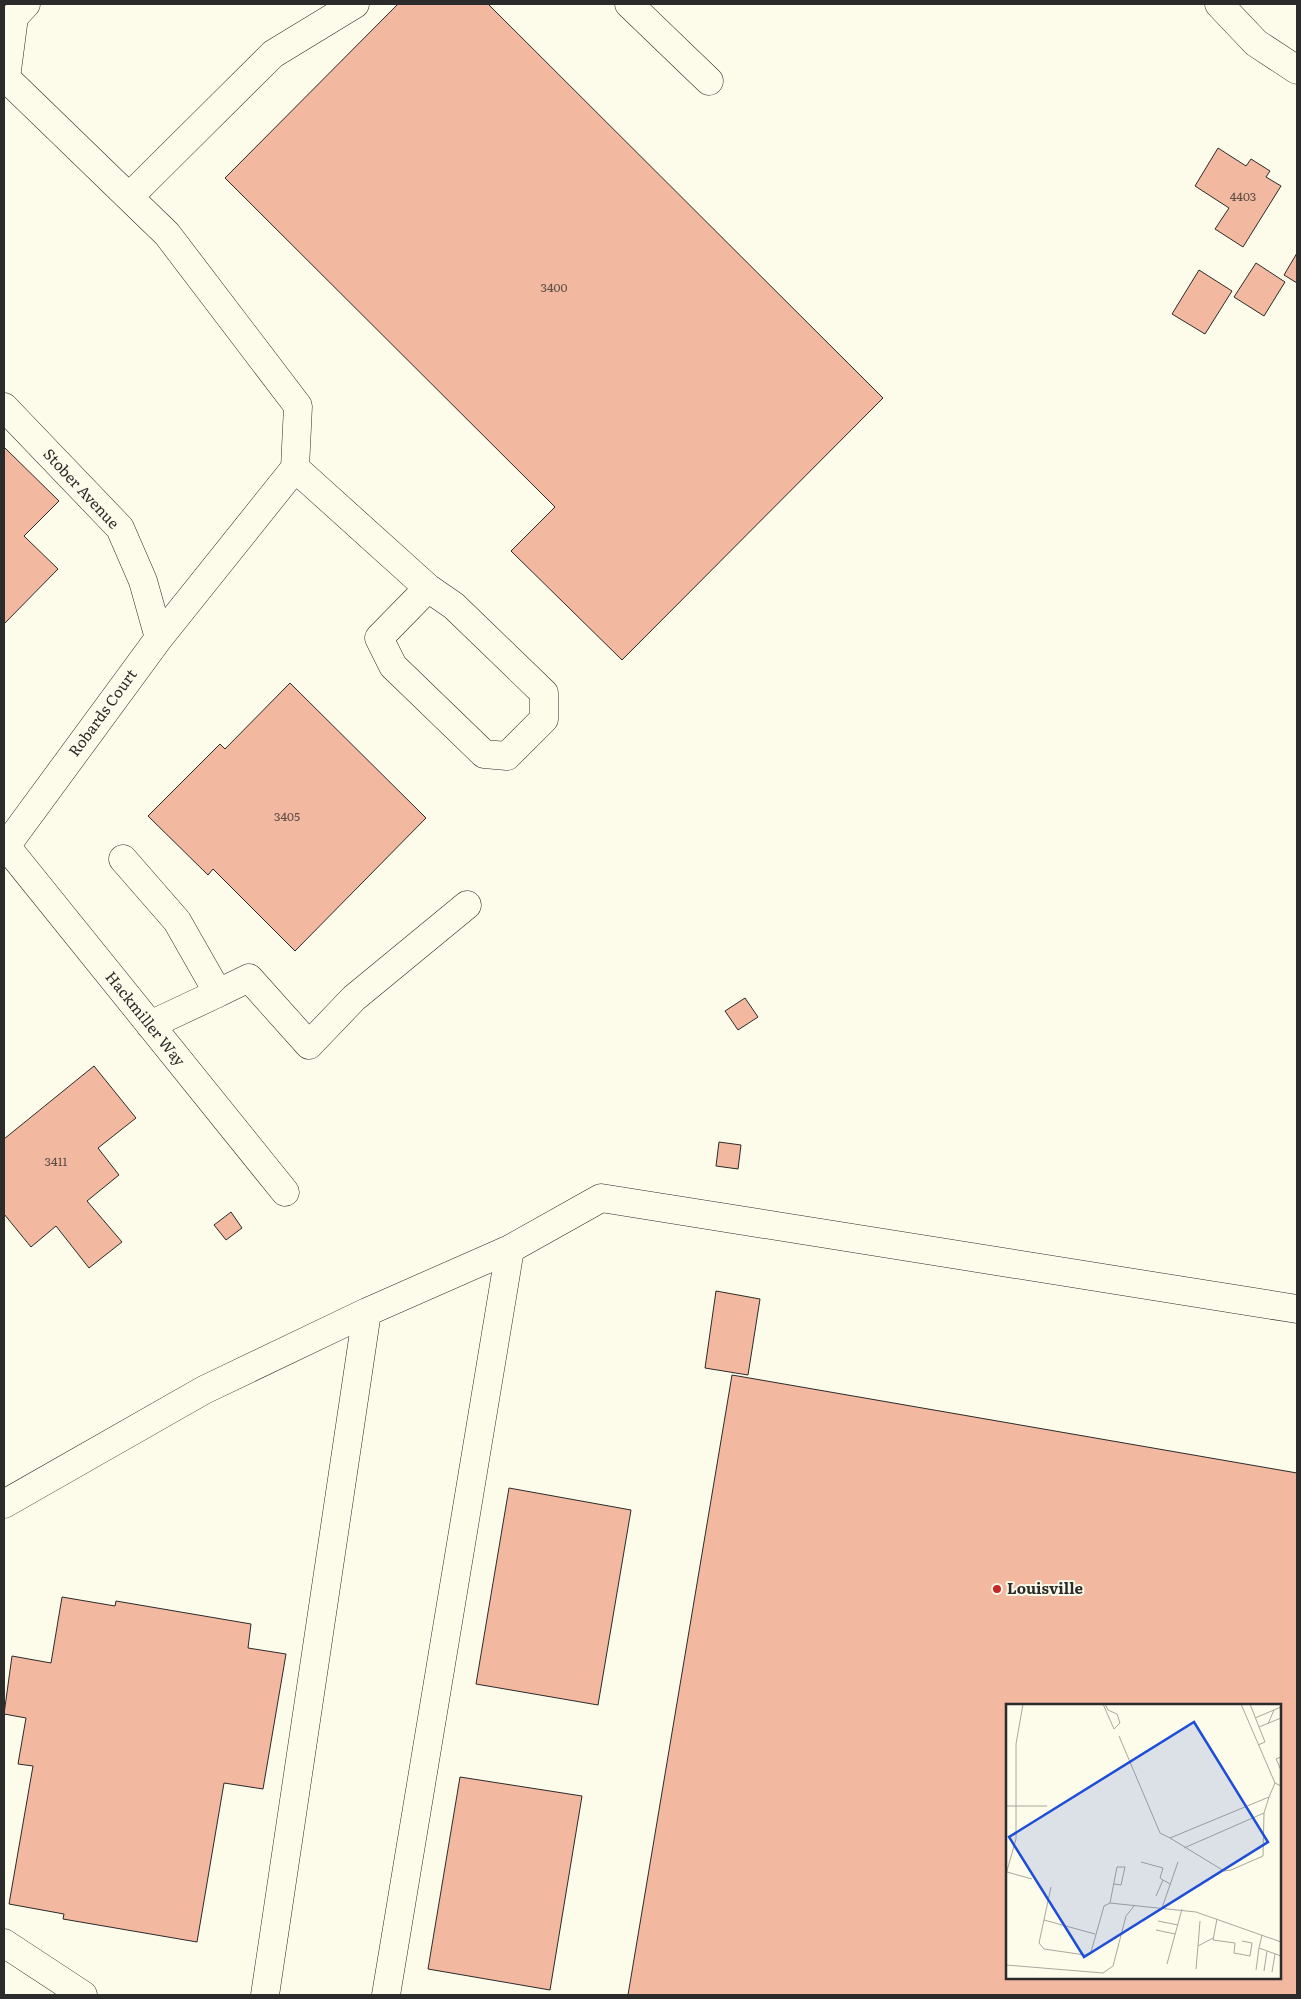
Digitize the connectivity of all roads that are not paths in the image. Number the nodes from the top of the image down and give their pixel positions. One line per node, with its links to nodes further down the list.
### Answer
1 (26, 4): 7 (street)
2 (355, 4): 7 (street)
3 (629, 4): 6 (street)
4 (1219, 4): 5 (street)
5 (1297, 70)
6 (709, 81)
7 (129, 197): 9 (street)
8 (4, 407): 11 (street, Stober Avenue)
9 (295, 468): 10 (street); 11 (street, Robards Court)
10 (428, 588): 10 (street)
11 (159, 638): 12 (street, Robards Court)
12 (5, 847): 16 (street, Hackmiller Way)
13 (124, 859): 15 (street)
14 (467, 905): 15 (street)
15 (218, 993): 16 (street)
16 (150, 1025): 17 (street, Hackmiller Way)
17 (285, 1192)
18 (510, 1249): 19 (street); 20 (street); 25 (street)
19 (1297, 1309)
20 (368, 1312): 21 (street); 24 (street)
21 (4, 1504)
22 (4, 1943): 23 (street)
23 (83, 1995)
24 (265, 1995)
25 (386, 1995)

